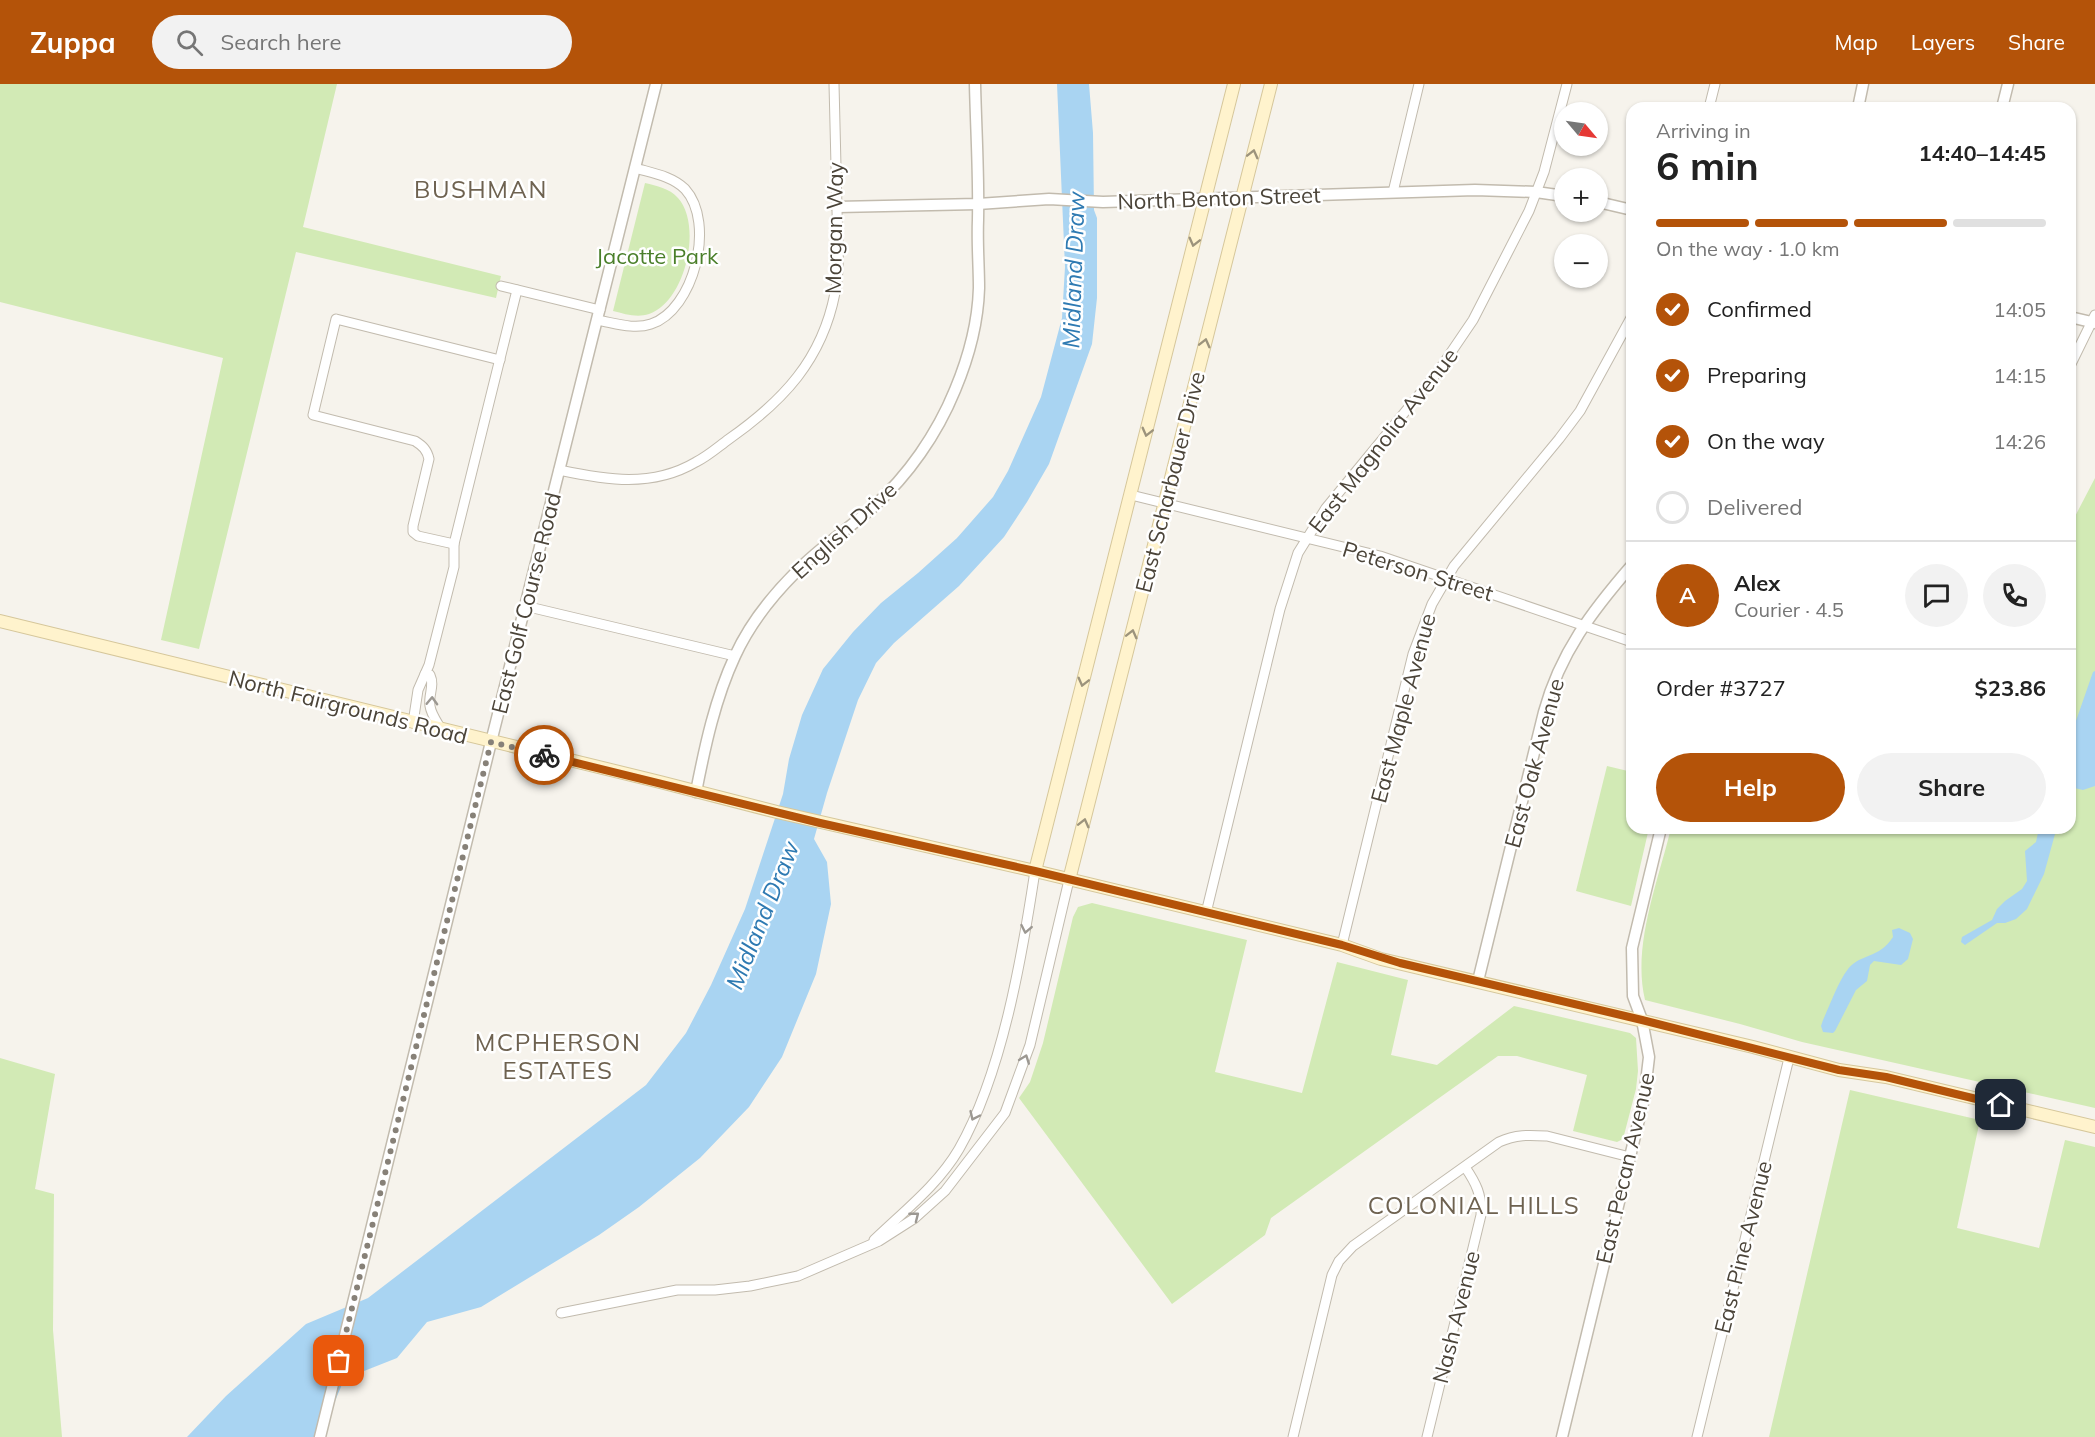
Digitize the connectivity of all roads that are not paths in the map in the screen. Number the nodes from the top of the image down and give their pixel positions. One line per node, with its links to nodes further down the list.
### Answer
1 (656, 84): 14 (street, East Golf Course Road)
2 (834, 84): 22 (street, Morgan Way)
3 (975, 84): 20 (street, English Drive)
4 (1234, 84): 19 (main road, East Scharbauer Drive)
5 (1271, 84): 18 (main road, East Scharbauer Drive, one-way to 5)
6 (1419, 84): 15 (street)
7 (1567, 84): 16 (street, East Magnolia Avenue)
8 (1715, 84): 11 (street)
9 (1863, 84): 12 (street)
10 (2008, 84): 13 (street)
11 (1710, 102)
12 (1859, 102)
13 (2004, 102)
14 (635, 168): 26 (street, East Golf Course Road); 26 (street)
15 (1393, 192): 16 (street, North Benton Street); 18 (street, North Benton Street)
16 (1536, 192): 17 (street, North Benton Street); 35 (street, East Magnolia Avenue)
17 (1554, 195)
18 (1242, 196): 19 (street, North Benton Street); 34 (main road, East Scharbauer Drive, one-way to 18)
19 (1205, 198): 20 (street, North Benton Street); 33 (main road, East Scharbauer Drive, one-way to 33)
20 (978, 204): 22 (street, North Benton Street); 43 (street, English Drive)
21 (1608, 204): 23 (street)
22 (837, 207): 32 (street, Morgan Way)
23 (1626, 209)
24 (501, 286): 25 (street)
25 (518, 290): 26 (street); 31 (street)
26 (598, 315): 32 (street, East Golf Course Road)
27 (2076, 318): 28 (street)
28 (2094, 320): 30 (street)
29 (1626, 327): 38 (street, East Maple Avenue)
30 (2076, 354)
31 (500, 360): 36 (street); 36 (street)
32 (559, 470): 39 (street, East Golf Course Road)
33 (1131, 495): 34 (street, Peterson Street); 50 (main road, East Scharbauer Drive, one-way to 50)
34 (1165, 503): 35 (street, Peterson Street); 51 (main road, East Scharbauer Drive, one-way to 34)
35 (1307, 538): 38 (street, Peterson Street); 52 (street, East Magnolia Avenue)
36 (454, 544): 44 (street)
37 (1626, 572): 41 (street, East Oak Avenue)
38 (1447, 578): 41 (street, Peterson Street); 53 (street, East Maple Avenue)
39 (525, 606): 43 (street); 47 (street, East Golf Course Road)
40 (0, 621): 45 (main road, North Fairgrounds Road)
41 (1584, 626): 42 (street, Peterson Street); 54 (street, East Oak Avenue)
42 (1626, 640)
43 (735, 656): 48 (street, English Drive)
44 (425, 674): 45 (street); 46 (street, one-way to 44)
45 (413, 723): 46 (main road, North Fairgrounds Road)
46 (441, 729): 47 (main road, North Fairgrounds Road)
47 (491, 742): 48 (main road, North Fairgrounds Road); 62 (street, East Golf Course Road)
48 (696, 792): 50 (main road, North Fairgrounds Road)
49 (1660, 834): 55 (street, East Pecan Avenue)
50 (1035, 871): 51 (main road, North Fairgrounds Road); 60 (street, one-way to 60)
51 (1069, 880): 52 (main road, North Fairgrounds Road); 60 (street, one-way to 51)
52 (1206, 913): 53 (main road, North Fairgrounds Road)
53 (1342, 945): 54 (main road, North Fairgrounds Road)
54 (1478, 981): 55 (main road, North Fairgrounds Road)
55 (1642, 1020): 56 (main road, North Fairgrounds Road); 58 (street, East Pecan Avenue)
56 (1789, 1058): 57 (main road, North Fairgrounds Road); 66 (street, East Pine Avenue)
57 (2095, 1127)
58 (1630, 1157): 59 (street); 65 (street, East Pecan Avenue)
59 (1465, 1167): 63 (street); 64 (street, Nash Avenue)
60 (866, 1247): 61 (street)
61 (561, 1313)
62 (320, 1437)
63 (1293, 1437)
64 (1427, 1437)
65 (1562, 1437)
66 (1696, 1437)

